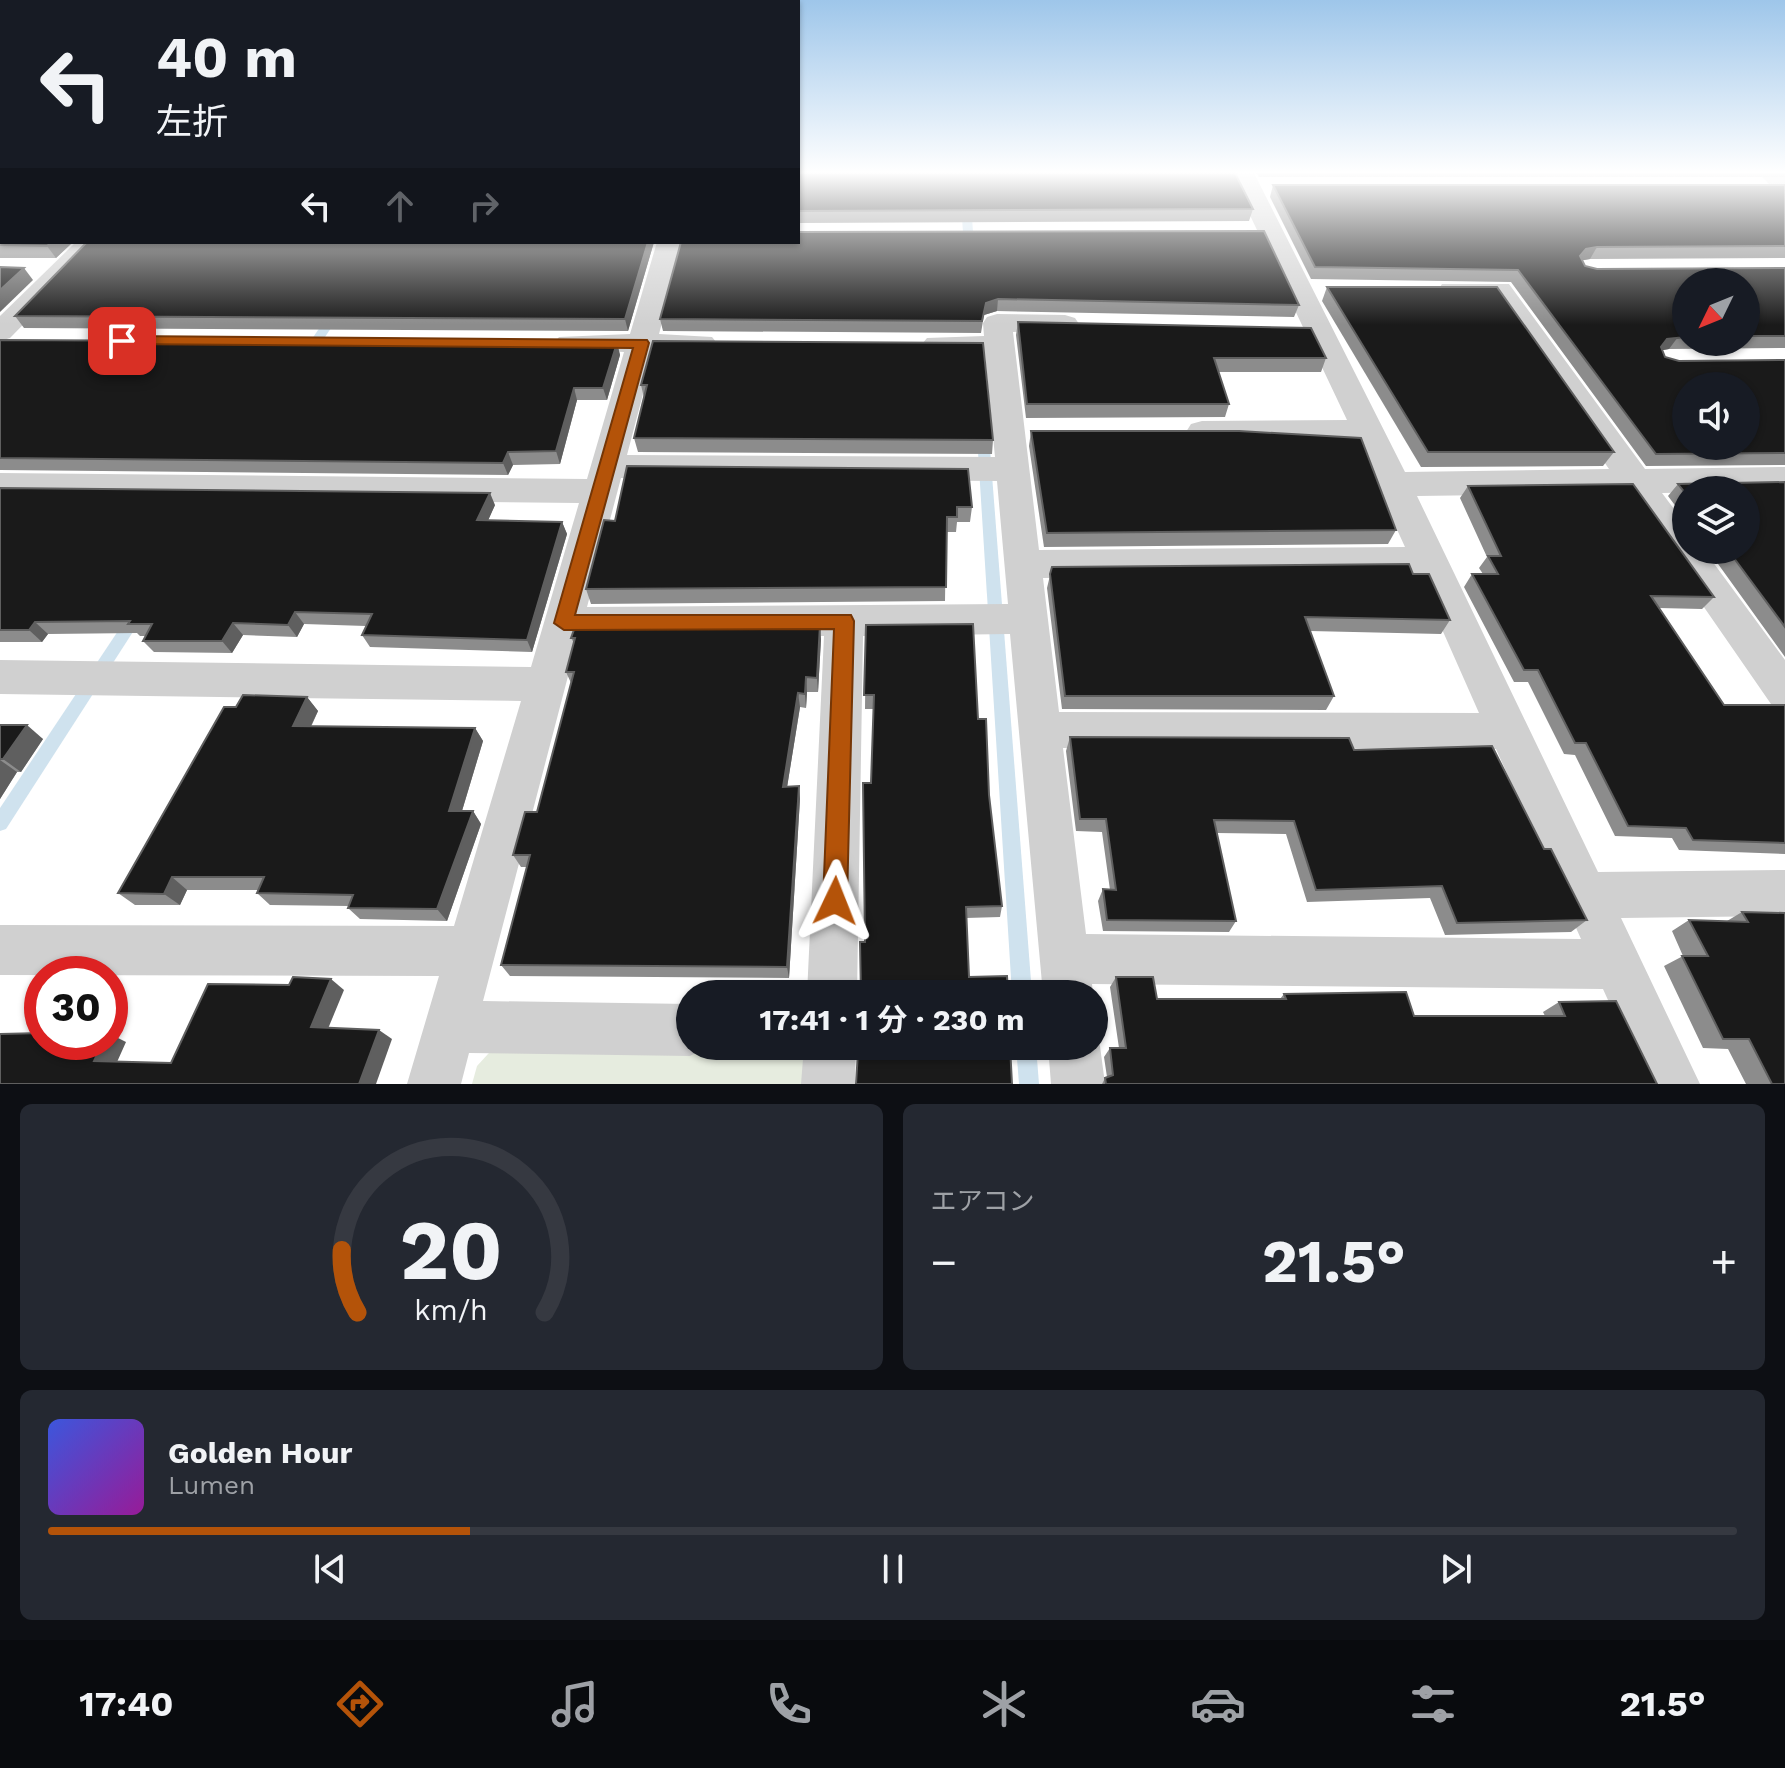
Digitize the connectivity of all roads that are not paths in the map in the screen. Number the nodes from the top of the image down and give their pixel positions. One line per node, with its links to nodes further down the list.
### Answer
1 (1256, 224): 16 (street)
2 (89, 244): 5 (street)
3 (669, 244): 12 (street)
4 (32, 268): 5 (street)
5 (64, 269): 8 (street)
6 (1422, 290): 21 (street)
7 (1088, 325): 15 (street)
8 (0, 332)
9 (0, 340): 10 (street)
10 (31, 340)
11 (548, 343): 12 (street)
12 (642, 343): 13 (street); 19 (street)
13 (735, 343)
14 (906, 344): 15 (street)
15 (999, 345): 18 (street)
16 (1368, 431): 17 (street); 22 (street)
17 (1165, 432)
18 (1020, 445): 19 (street); 25 (street)
19 (604, 479): 23 (street); 28 (street)
20 (1785, 479): 21 (street)
21 (1633, 480): 22 (street); 31 (street)
22 (1394, 484): 24 (street)
23 (0, 485)
24 (1429, 561): 25 (street); 33 (street)
25 (1022, 564): 26 (street)
26 (1028, 619): 27 (street); 32 (street)
27 (844, 621): 28 (street); 40 (street)
28 (564, 623): 30 (street)
29 (0, 677): 30 (street)
30 (546, 684): 37 (street)
31 (1785, 692)
32 (1039, 730): 33 (street); 39 (street)
33 (1508, 731): 35 (street)
34 (1785, 893): 35 (street)
35 (1585, 895): 38 (street)
36 (0, 950): 37 (street)
37 (471, 951): 41 (street)
38 (1617, 964): 39 (street); 48 (street)
39 (1066, 977)
40 (832, 980)
41 (450, 1027): 42 (street); 45 (street)
42 (676, 1030)
43 (829, 1060): 46 (street)
44 (1075, 1060): 47 (street)
45 (434, 1084)
46 (828, 1084)
47 (1078, 1084)
48 (1673, 1084)

